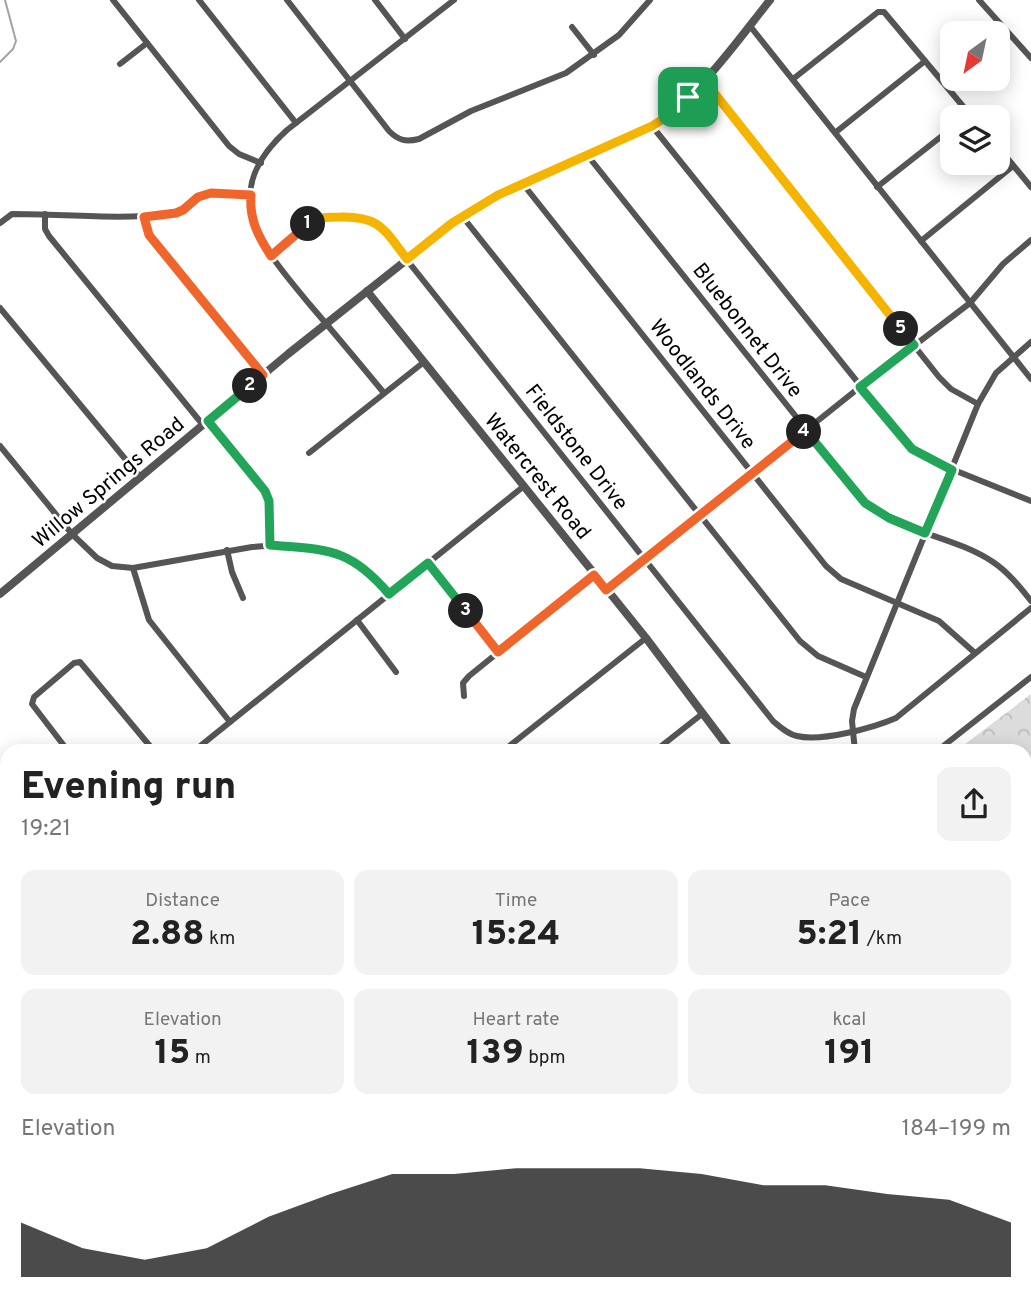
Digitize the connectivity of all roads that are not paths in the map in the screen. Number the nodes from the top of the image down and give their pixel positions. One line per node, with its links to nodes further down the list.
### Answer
1 (113, 0): 12 (street)
2 (199, 0): 21 (street)
3 (287, 0): 19 (street)
4 (375, 0): 11 (street)
5 (454, 0): 11 (street)
6 (650, 0): 13 (street)
7 (770, 0): 9 (street, Willow Springs Road)
8 (981, 0): 14 (street)
9 (750, 26): 17 (street); 18 (street, Willow Springs Road)
10 (572, 27): 13 (street)
11 (405, 38): 19 (street)
12 (147, 43): 16 (street); 27 (street)
13 (594, 55): 19 (street)
14 (1031, 58)
15 (925, 61): 17 (street); 20 (street); 23 (street)
16 (120, 64)
17 (793, 79): 23 (street)
18 (704, 80): 22 (street, Willow Springs Road); 46 (street)
19 (351, 81): 21 (street)
20 (960, 105)
21 (296, 123): 27 (street)
22 (652, 126): 25 (street, Willow Springs Road); 51 (street)
23 (836, 132): 30 (street)
24 (940, 137): 30 (street)
25 (587, 156): 29 (street, Willow Springs Road); 55 (street, Bluebonnet Drive)
26 (1010, 162): 28 (street)
27 (261, 163): 32 (street)
28 (1013, 166): 31 (street); 38 (street)
29 (523, 184): 34 (street, Willow Springs Road); 59 (street, Woodlands Drive)
30 (877, 187): 38 (street)
31 (1031, 187)
32 (251, 195): 35 (street); 39 (street)
33 (45, 214): 35 (street); 36 (street); 54 (street)
34 (462, 216): 40 (street, Willow Springs Road); 63 (street)
35 (144, 217): 49 (street)
36 (0, 223)
37 (1031, 240): 42 (street)
38 (921, 241): 42 (street)
39 (271, 256): 40 (street, Fieldstone Drive); 44 (street)
40 (407, 259): 41 (street, Willow Springs Road); 68 (street, Fieldstone Drive)
41 (367, 291): 44 (street, Willow Springs Road); 48 (street, Watercrest Road)
42 (970, 303): 46 (street); 47 (street)
43 (0, 308): 60 (street)
44 (327, 324): 49 (street, Willow Springs Road); 52 (street)
45 (1031, 342): 47 (street)
46 (914, 345): 51 (street); 53 (street)
47 (1013, 356): 50 (street); 53 (street)
48 (424, 362): 52 (street); 61 (street, Watercrest Road)
49 (263, 375): 54 (street, Willow Springs Road)
50 (1031, 379)
51 (860, 387): 55 (street); 58 (street)
52 (384, 393): 57 (street)
53 (978, 404): 58 (street)
54 (206, 423): 60 (street, Willow Springs Road); 66 (street)
55 (806, 431): 59 (street); 64 (street, Bluebonnet Drive)
56 (0, 446): 65 (street)
57 (309, 453)
58 (952, 470): 62 (street); 64 (street)
59 (752, 474): 63 (street); 76 (street, Woodlands Drive)
60 (141, 478): 65 (street, Willow Springs Road)
61 (524, 486): 69 (street); 71 (street, Watercrest Road)
62 (1031, 501)
63 (700, 517): 68 (street); 84 (street)
64 (925, 533): 76 (street); 77 (street, Bluebonnet Drive)
65 (72, 534): 70 (street); 73 (street, Willow Springs Road)
66 (270, 545): 67 (street); 74 (street)
67 (227, 551): 70 (street); 75 (street)
68 (644, 560): 72 (street); 89 (street, Fieldstone Drive)
69 (428, 563): 74 (street); 81 (street)
70 (133, 568): 88 (street)
71 (594, 575): 72 (street, Watercrest Road); 81 (street)
72 (606, 590): 80 (street, Watercrest Road)
73 (0, 594)
74 (389, 594): 79 (street)
75 (243, 598)
76 (897, 601): 82 (street, Woodlands Drive); 84 (street)
77 (1031, 601)
78 (1031, 608): 82 (street, Fieldstone Drive)
79 (357, 620): 83 (street); 88 (street)
80 (646, 638): 87 (street, Watercrest Road); 93 (street)
81 (498, 652): 86 (street)
82 (975, 653): 89 (street, Fieldstone Drive)
83 (396, 672)
84 (866, 677): 89 (street)
85 (1031, 677): 97 (street)
86 (464, 696)
87 (702, 714): 94 (street); 95 (street, Watercrest Road)
88 (230, 722): 92 (street)
89 (853, 731): 96 (street)
90 (63, 744): 91 (street)
91 (148, 744)
92 (203, 744)
93 (512, 744)
94 (663, 744)
95 (726, 744)
96 (854, 744)
97 (946, 744)

